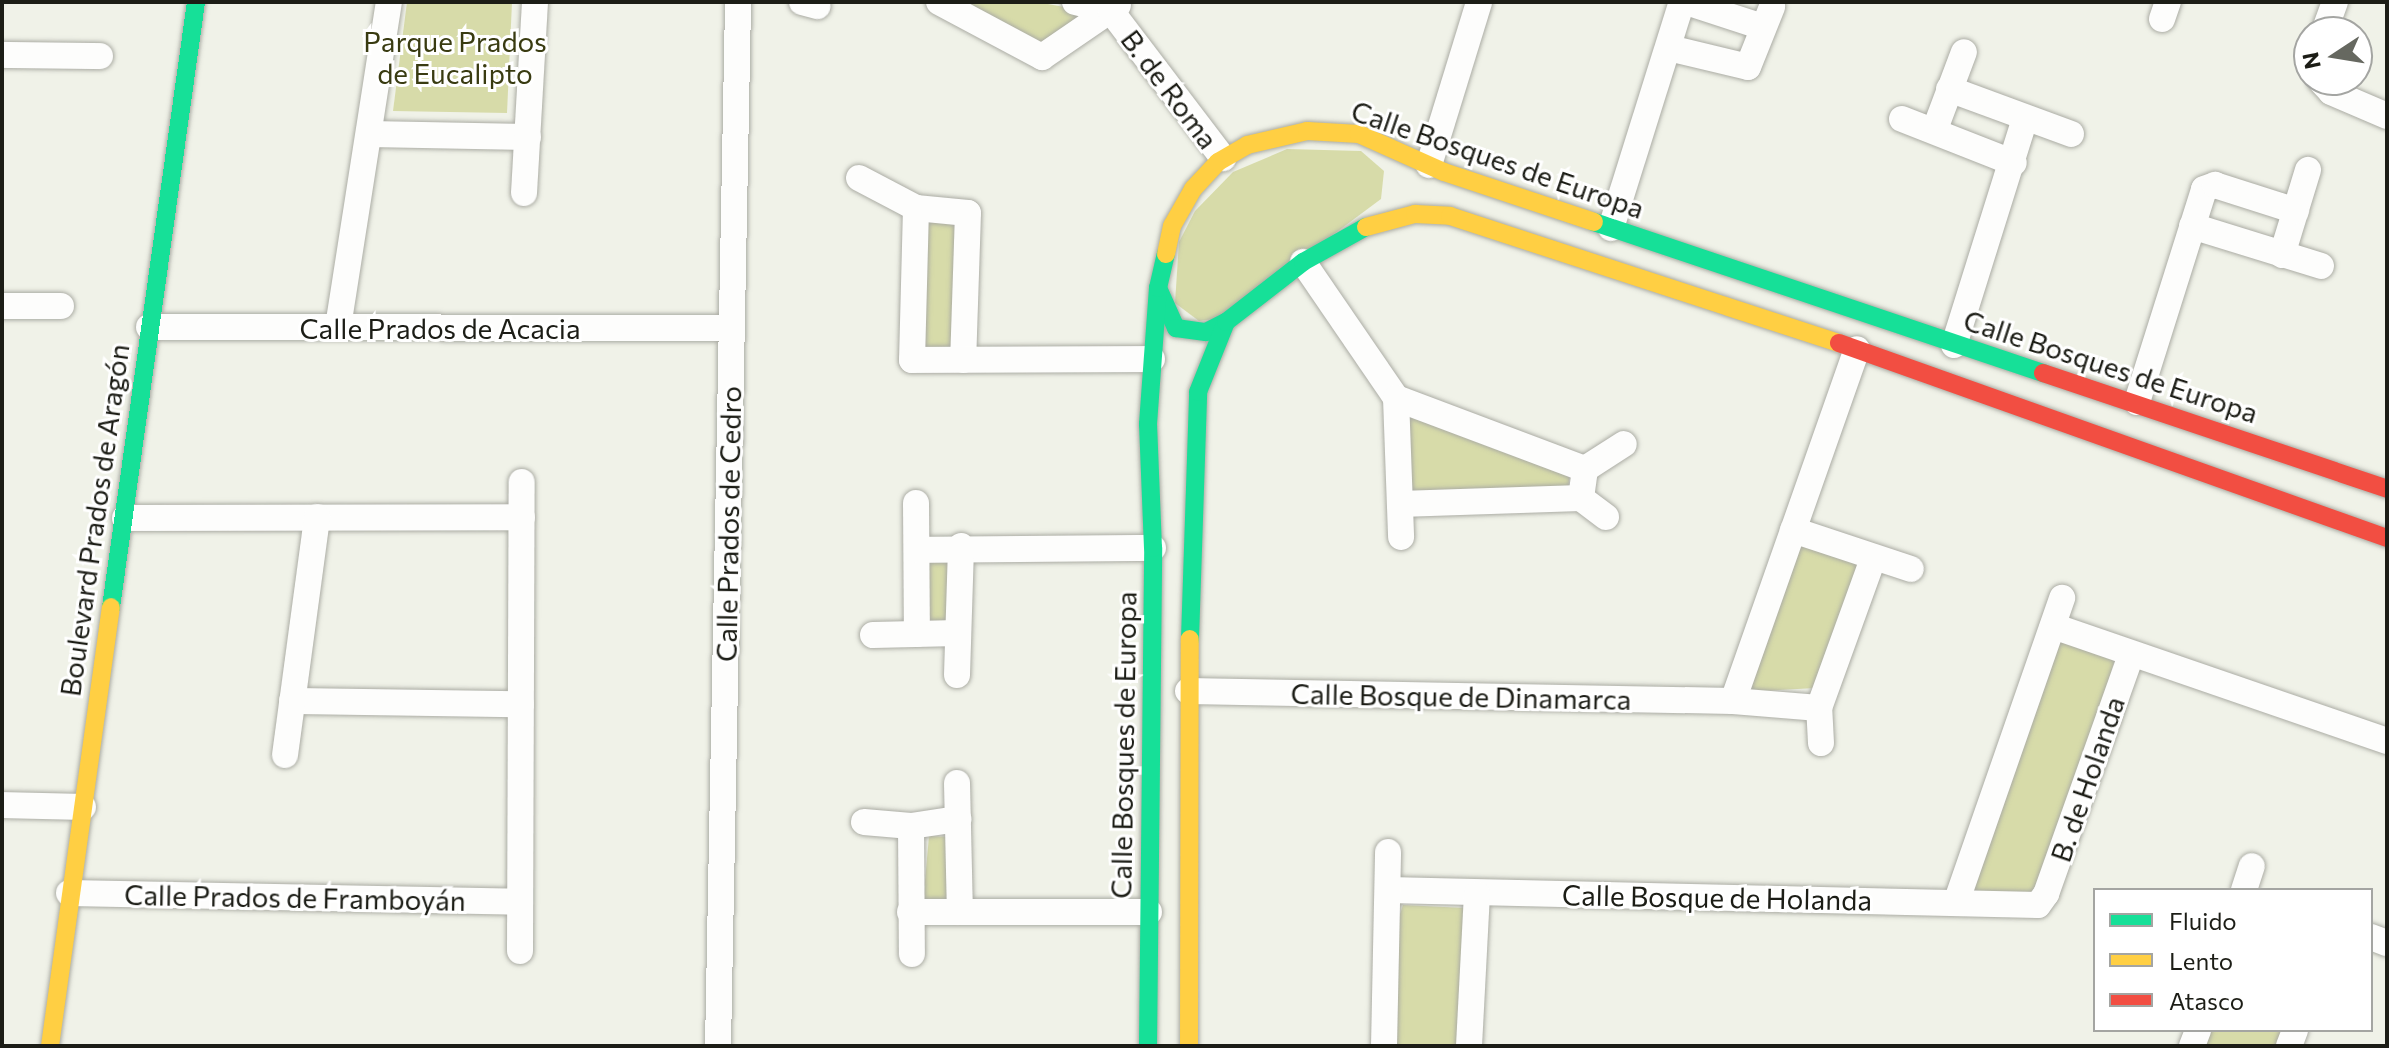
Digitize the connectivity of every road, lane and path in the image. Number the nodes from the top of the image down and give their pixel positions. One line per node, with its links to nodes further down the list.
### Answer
1 (196, 2): 44 (street, Boulevard Prados de Aragón)
2 (389, 2): 20 (street)
3 (535, 2): 22 (street)
4 (738, 2): 46 (street, Calle Prados de Cedro)
5 (939, 2): 9 (street)
6 (1075, 2): 9 (street, B. de Roma)
7 (1479, 2): 26 (street)
8 (1684, 2): 10 (street); 10 (street)
9 (1116, 7): 24 (street, B. de Roma)
10 (1669, 48): 36 (street)
11 (1964, 52): 14 (street)
12 (2, 55): 13 (street)
13 (100, 56)
14 (1949, 89): 17 (street); 19 (street)
15 (2340, 96): 16 (street)
16 (2387, 116)
17 (2025, 118): 21 (street); 25 (street)
18 (1902, 119): 19 (street)
19 (1935, 129): 25 (street)
20 (369, 134): 22 (street); 45 (street)
21 (2071, 134)
22 (528, 137): 30 (street)
23 (1379, 142): 24 (street, Calle Bosques de Europa); 26 (street, Calle Bosques de Europa); 28 (street)
24 (1223, 158): 40 (street, Calle Bosques de Europa)
25 (2014, 163): 47 (street)
26 (1429, 165): 36 (street, Calle Bosques de Europa)
27 (2308, 170): 33 (street)
28 (1397, 173)
29 (859, 178): 32 (street)
30 (524, 193)
31 (1396, 196): 34 (street)
32 (916, 208): 50 (street); 50 (street)
33 (2296, 211): 35 (street); 37 (street)
34 (1376, 221): 38 (street); 48 (street)
35 (2192, 226): 37 (street); 52 (street)
36 (1611, 228): 47 (street, Calle Bosques de Europa)
37 (2282, 255): 39 (street)
38 (1303, 262): 43 (street); 51 (street)
39 (2321, 266)
40 (1158, 288): 43 (street); 49 (street, Calle Bosques de Europa)
41 (2, 306): 42 (street)
42 (61, 306)
43 (1226, 322): 79 (street)
44 (149, 327): 45 (street, Calle Prados de Acacia); 63 (street, Boulevard Prados de Aragón)
45 (338, 327): 46 (street, Calle Prados de Acacia)
46 (732, 328): 106 (street, Calle Prados de Cedro)
47 (1954, 345): 52 (street, Calle Bosques de Europa)
48 (1857, 349): 64 (street); 66 (street)
49 (1152, 359): 50 (street); 68 (street, Calle Bosques de Europa)
50 (963, 360)
51 (1396, 398): 54 (street); 59 (street)
52 (2137, 402): 56 (street, Calle Bosques de Europa)
53 (1624, 444): 54 (street)
54 (1585, 469): 57 (street)
55 (522, 482): 61 (street)
56 (2387, 489)
57 (1581, 498): 59 (street); 62 (street)
58 (916, 503): 69 (street)
59 (1400, 504): 65 (street)
60 (317, 517): 61 (street); 63 (street); 80 (street)
61 (522, 517): 82 (street)
62 (1606, 517)
63 (125, 518): 89 (street, Boulevard Prados de Aragón)
64 (1793, 530): 70 (street); 81 (street)
65 (1401, 537)
66 (2387, 538)
67 (961, 546): 68 (street); 69 (street); 74 (street)
68 (1153, 548): 102 (street, Calle Bosques de Europa)
69 (917, 550): 75 (street)
70 (1873, 559): 71 (street); 83 (street)
71 (1911, 569)
72 (2062, 598): 73 (street)
73 (2053, 626): 77 (street); 97 (street)
74 (958, 633): 75 (street); 78 (street)
75 (917, 634): 76 (street)
76 (873, 635)
77 (2131, 655): 84 (street); 99 (street, B. de Holanda)
78 (957, 675)
79 (1188, 691): 81 (street, Calle Bosque de Dinamarca); 108 (street)
80 (292, 701): 82 (street); 86 (street)
81 (1733, 701): 83 (street, Calle Bosque de Dinamarca)
82 (521, 704): 98 (street)
83 (1819, 708): 85 (street)
84 (2387, 741)
85 (1821, 743)
86 (285, 755)
87 (957, 783): 90 (street)
88 (2, 805): 89 (street)
89 (83, 807): 95 (street, Boulevard Prados de Aragón)
90 (958, 819): 92 (street); 101 (street)
91 (864, 822): 92 (street)
92 (911, 826): 100 (street)
93 (1388, 852): 94 (street)
94 (1388, 890): 96 (street, Calle Bosque de Holanda); 109 (street)
95 (69, 893): 98 (street, Calle Prados de Framboyán); 105 (street, Boulevard Prados de Aragón)
96 (1477, 894): 97 (street, Calle Bosque de Holanda); 110 (street)
97 (1957, 900): 99 (street, Calle Bosque de Holanda)
98 (520, 902): 103 (street)
99 (2041, 903)
100 (910, 912): 101 (street); 104 (street)
101 (960, 912): 102 (street)
102 (1149, 912): 107 (street, Calle Bosques de Europa)
103 (520, 951)
104 (912, 954)
105 (50, 1046)
106 (718, 1046)
107 (1148, 1046)
108 (1189, 1046)
109 (1384, 1046)
110 (1469, 1046)

